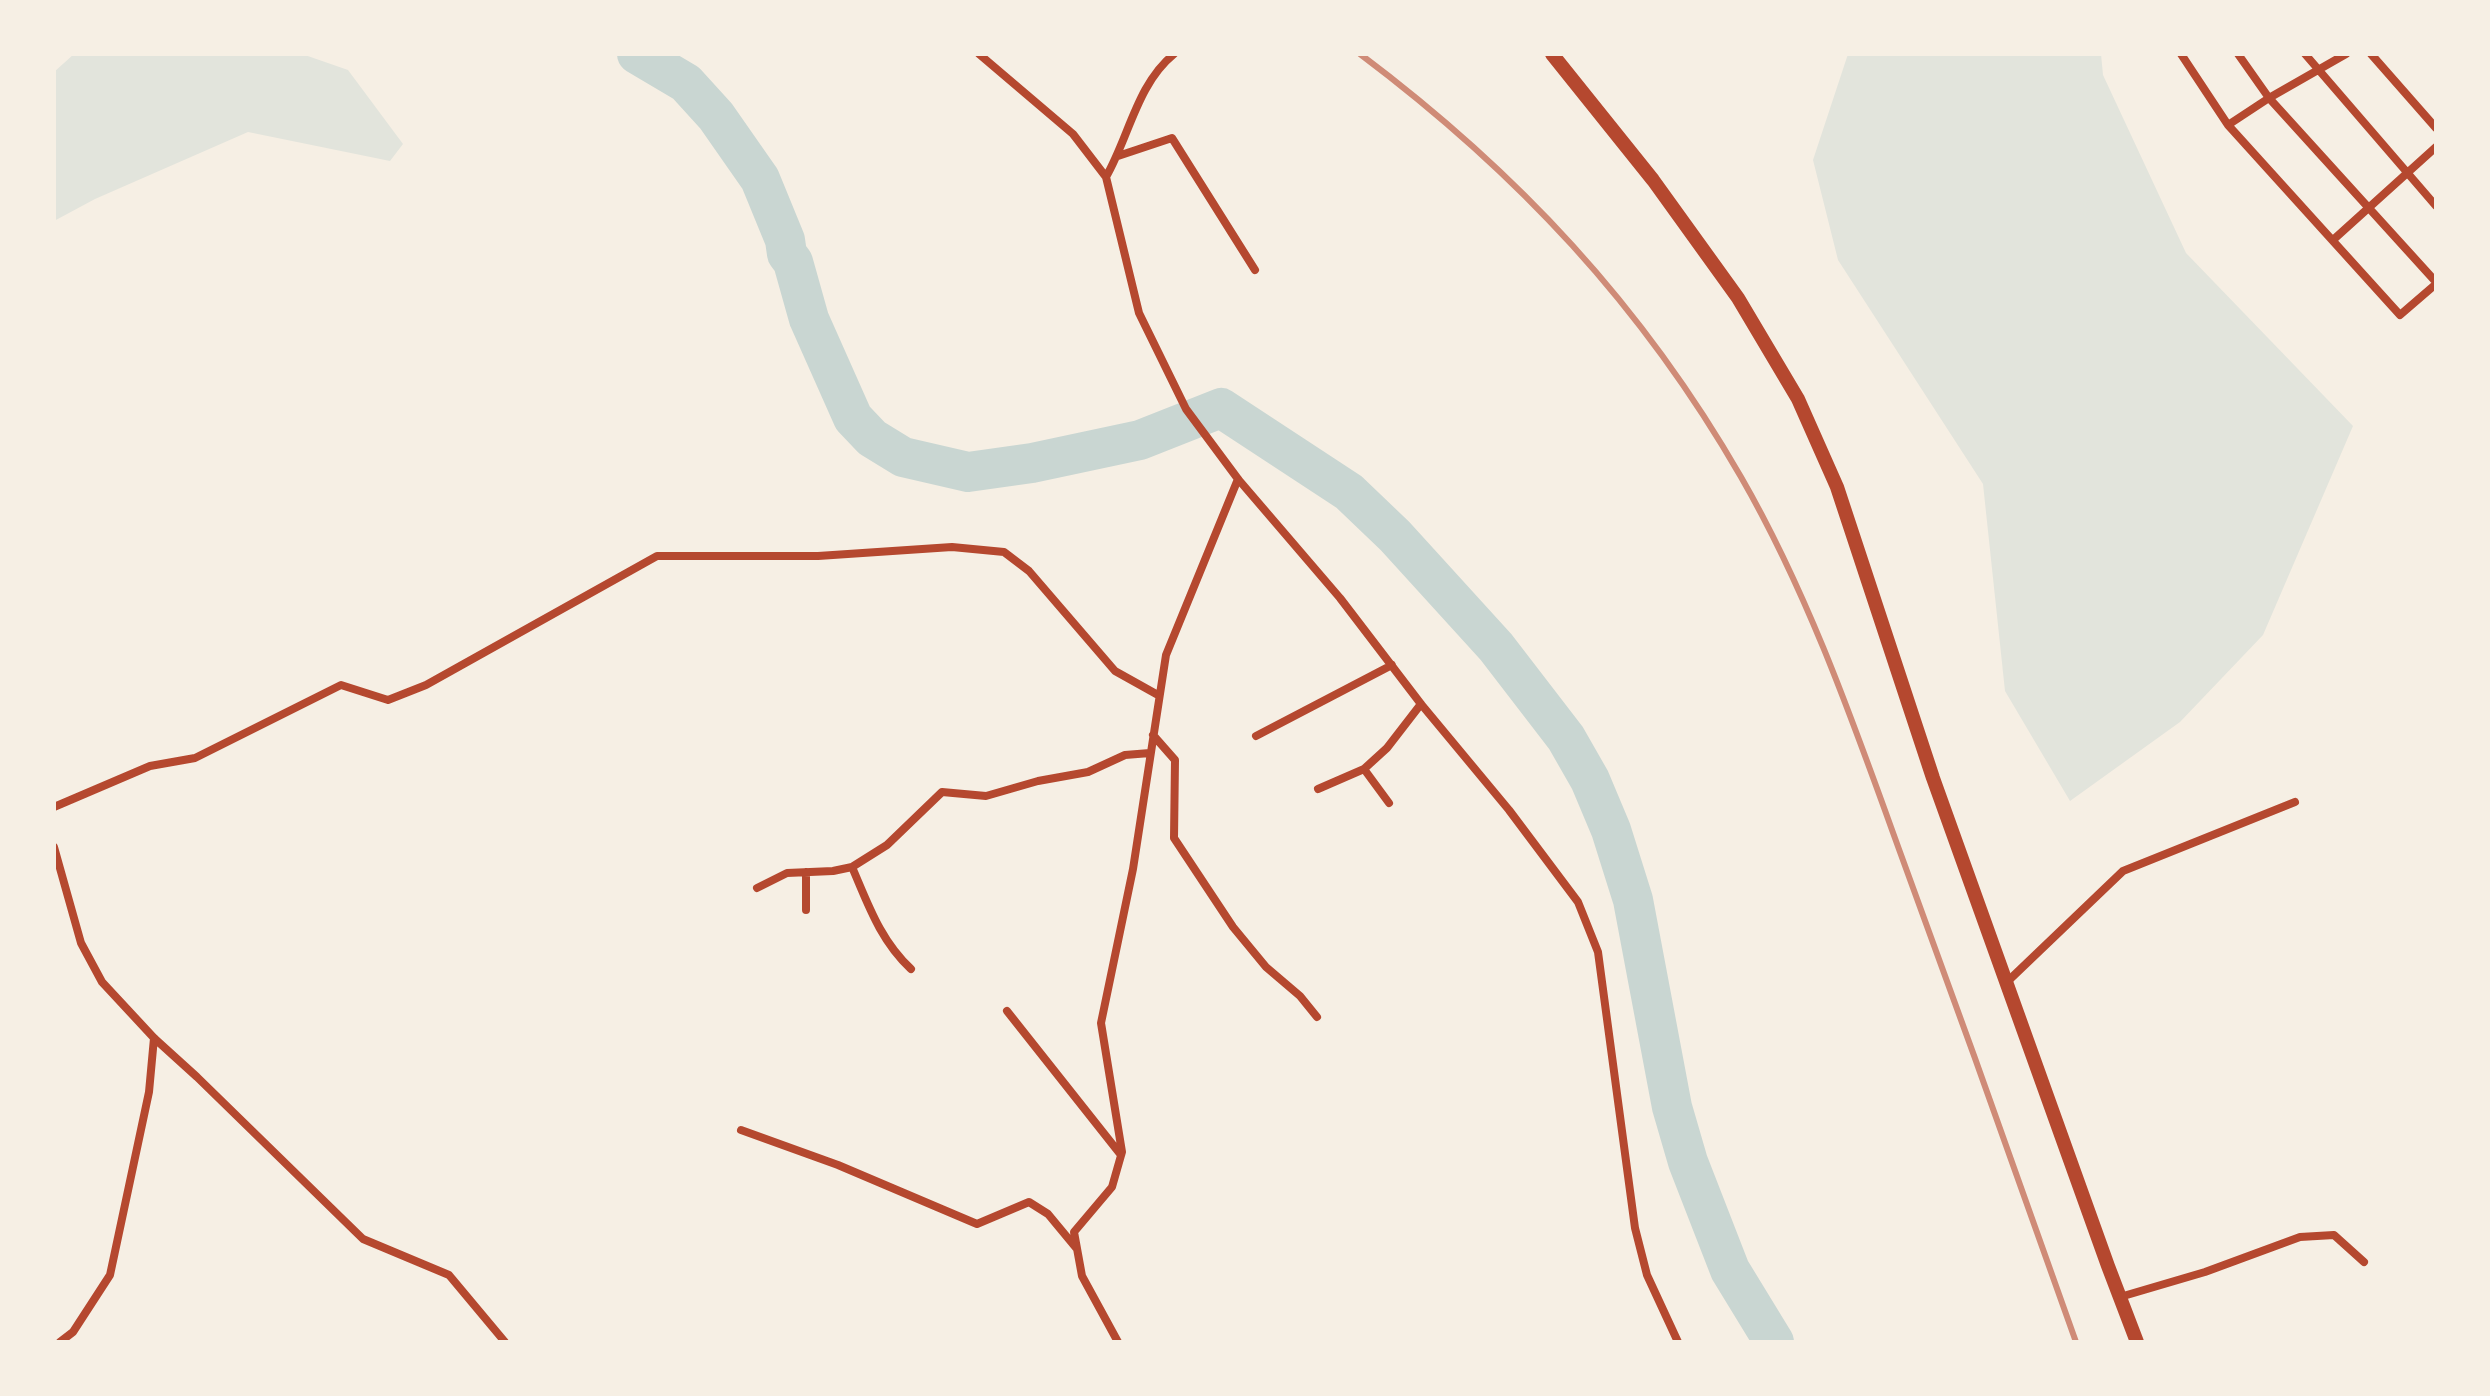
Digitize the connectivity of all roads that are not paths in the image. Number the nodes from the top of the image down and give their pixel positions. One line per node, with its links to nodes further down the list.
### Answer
1 (979, 54): 16 (street)
2 (1174, 54): 14 (street)
3 (1552, 54): 40 (main road)
4 (2181, 54): 11 (street)
5 (2238, 54): 10 (street)
6 (2305, 54): 9 (street)
7 (2346, 54): 9 (street)
8 (2371, 54): 12 (street)
9 (2317, 71): 10 (street); 15 (street)
10 (2269, 98): 11 (street); 18 (street)
11 (2228, 125): 19 (street)
12 (2436, 128)
13 (2436, 147): 15 (street)
14 (1118, 156): 16 (street); 20 (street)
15 (2407, 173): 17 (street); 18 (street)
16 (1106, 177): 22 (street)
17 (2436, 206)
18 (2369, 207): 19 (street); 21 (street)
19 (2333, 240): 21 (street)
20 (1255, 270)
21 (2436, 283)
22 (1238, 479): 23 (street); 24 (street)
23 (1392, 665): 25 (street); 27 (street)
24 (1158, 695): 26 (street); 33 (street)
25 (1421, 704): 29 (street); 52 (street)
26 (1153, 735): 28 (street); 42 (street)
27 (1256, 736)
28 (1150, 753): 35 (street); 45 (street)
29 (1364, 769): 30 (street); 32 (street)
30 (1318, 789)
31 (2295, 802): 40 (street)
32 (1389, 803)
33 (54, 807)
34 (54, 847): 43 (street)
35 (852, 867): 36 (street); 39 (street)
36 (806, 872): 37 (street); 38 (street)
37 (757, 888)
38 (806, 910)
39 (911, 969)
40 (2007, 982): 48 (main road)
41 (1007, 1011): 45 (street)
42 (1317, 1017)
43 (154, 1038): 49 (street); 50 (street)
44 (741, 1130): 46 (street)
45 (1121, 1155): 46 (street)
46 (1077, 1250): 51 (street)
47 (2364, 1262): 48 (street)
48 (2120, 1297): 53 (main road)
49 (60, 1342)
50 (505, 1342)
51 (1118, 1342)
52 (1678, 1342)
53 (2137, 1342)

